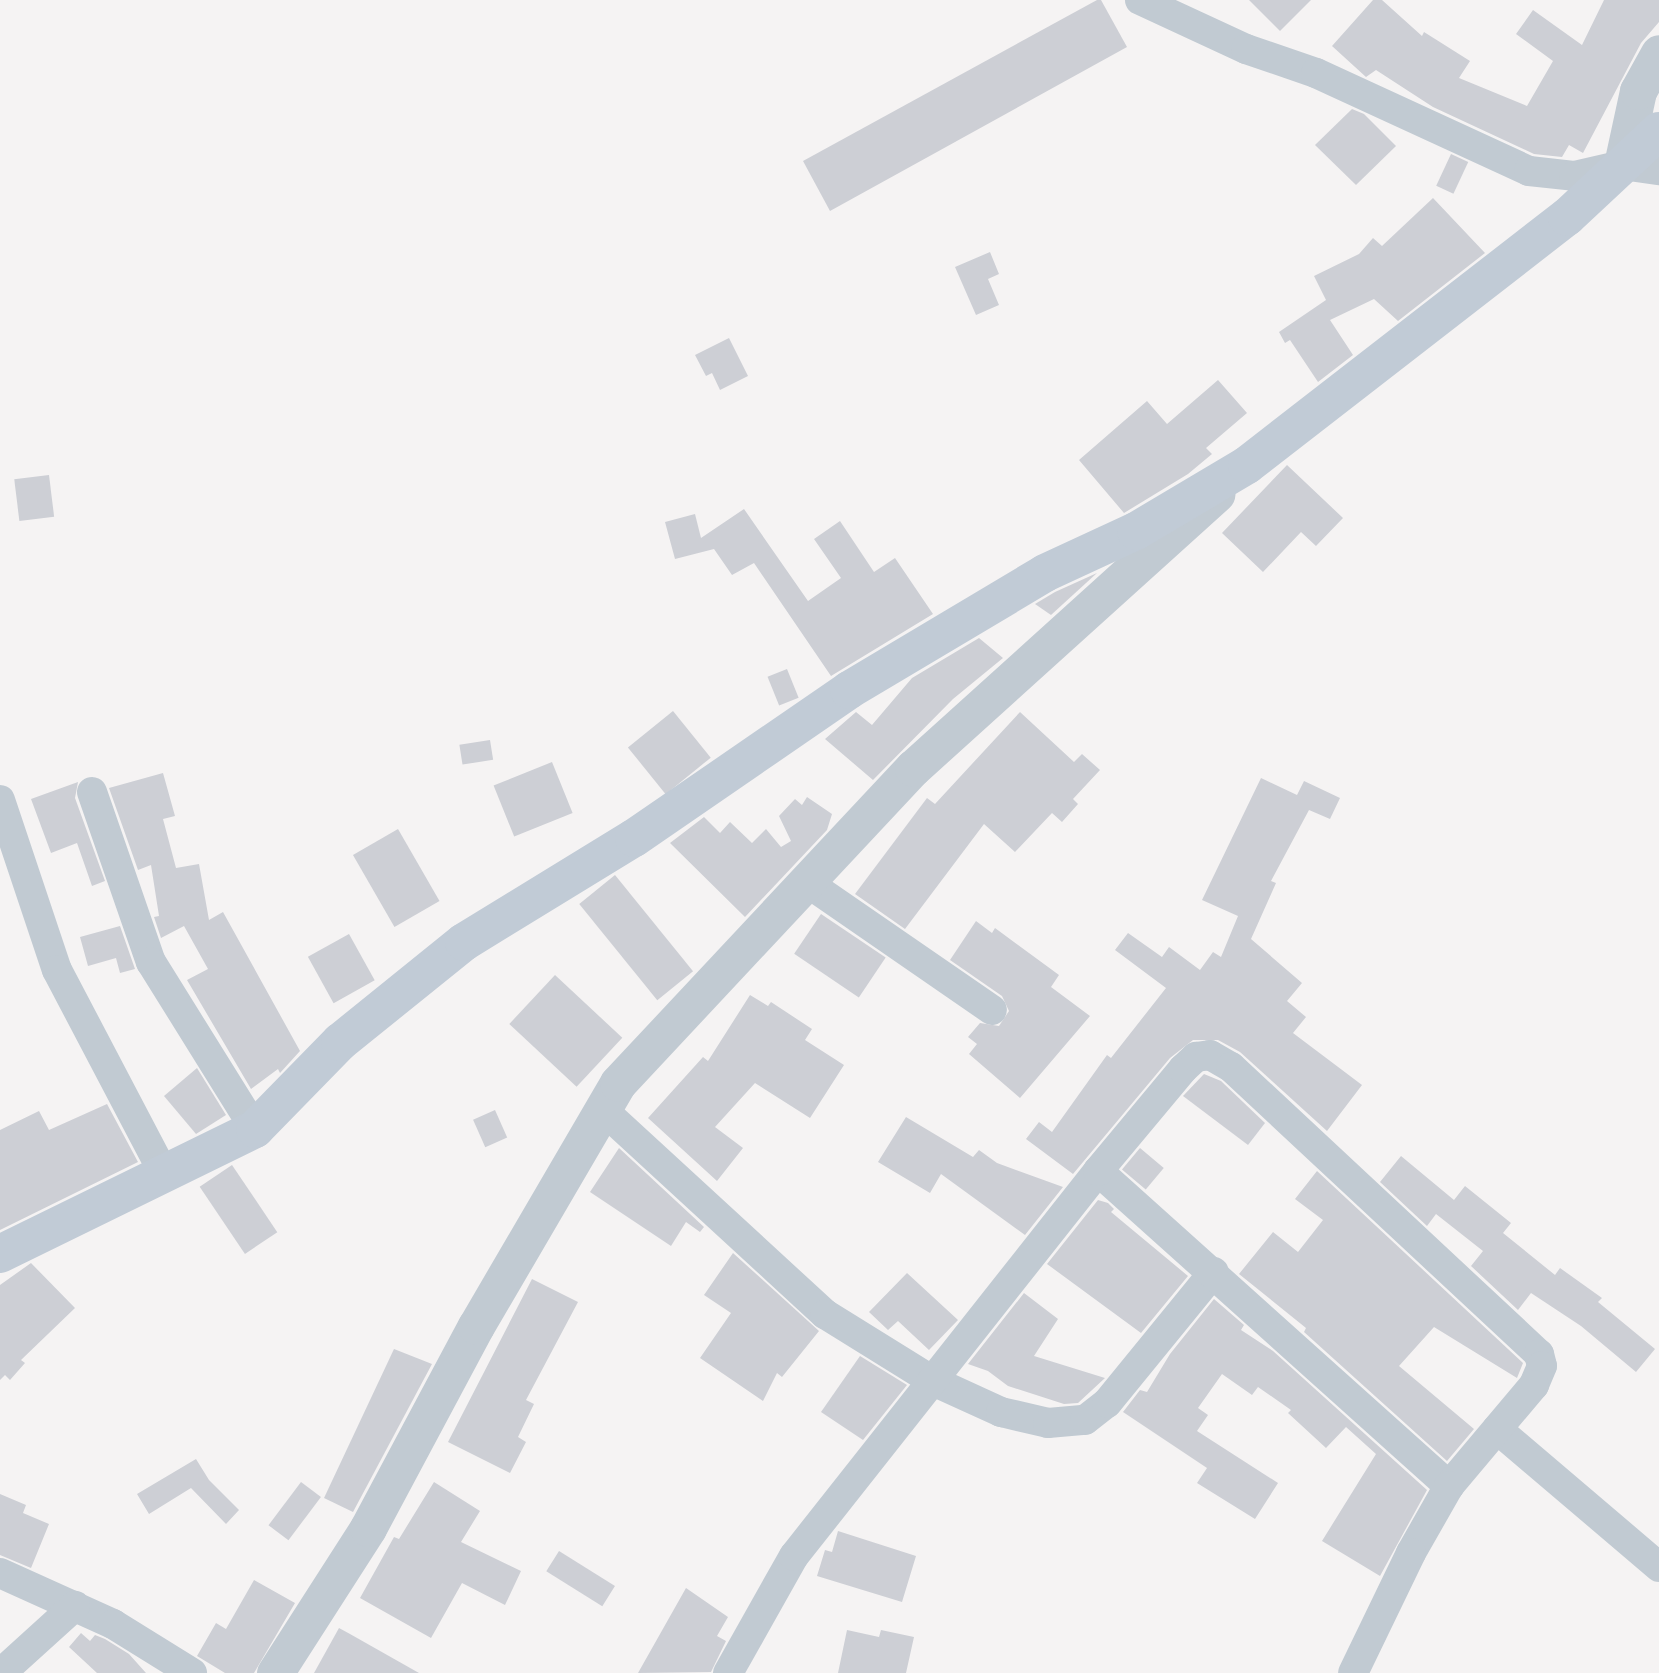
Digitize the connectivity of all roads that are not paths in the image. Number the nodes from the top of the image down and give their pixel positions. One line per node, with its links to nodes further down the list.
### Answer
1 (1147, 1): 4 (street)
2 (1659, 54): 4 (street)
3 (1659, 131): 4 (main road)
4 (1622, 165): 5 (street); 6 (main road)
5 (1659, 170)
6 (1247, 465): 9 (street); 12 (main road)
7 (92, 792): 12 (street)
8 (0, 800): 14 (street)
9 (805, 881): 10 (street); 11 (street)
10 (992, 1010)
11 (602, 1109): 17 (street); 25 (street)
12 (255, 1129): 14 (main road)
13 (1098, 1171): 16 (street); 17 (street); 18 (street)
14 (164, 1174): 15 (main road)
15 (0, 1254)
16 (1214, 1272): 17 (street); 19 (street)
17 (933, 1381): 26 (street)
18 (1497, 1429): 19 (street); 20 (street)
19 (1449, 1486): 27 (street)
20 (1659, 1567)
21 (0, 1573): 22 (street)
22 (75, 1606): 23 (street); 24 (street)
23 (1, 1673)
24 (190, 1673)
25 (275, 1673)
26 (728, 1673)
27 (1353, 1673)

